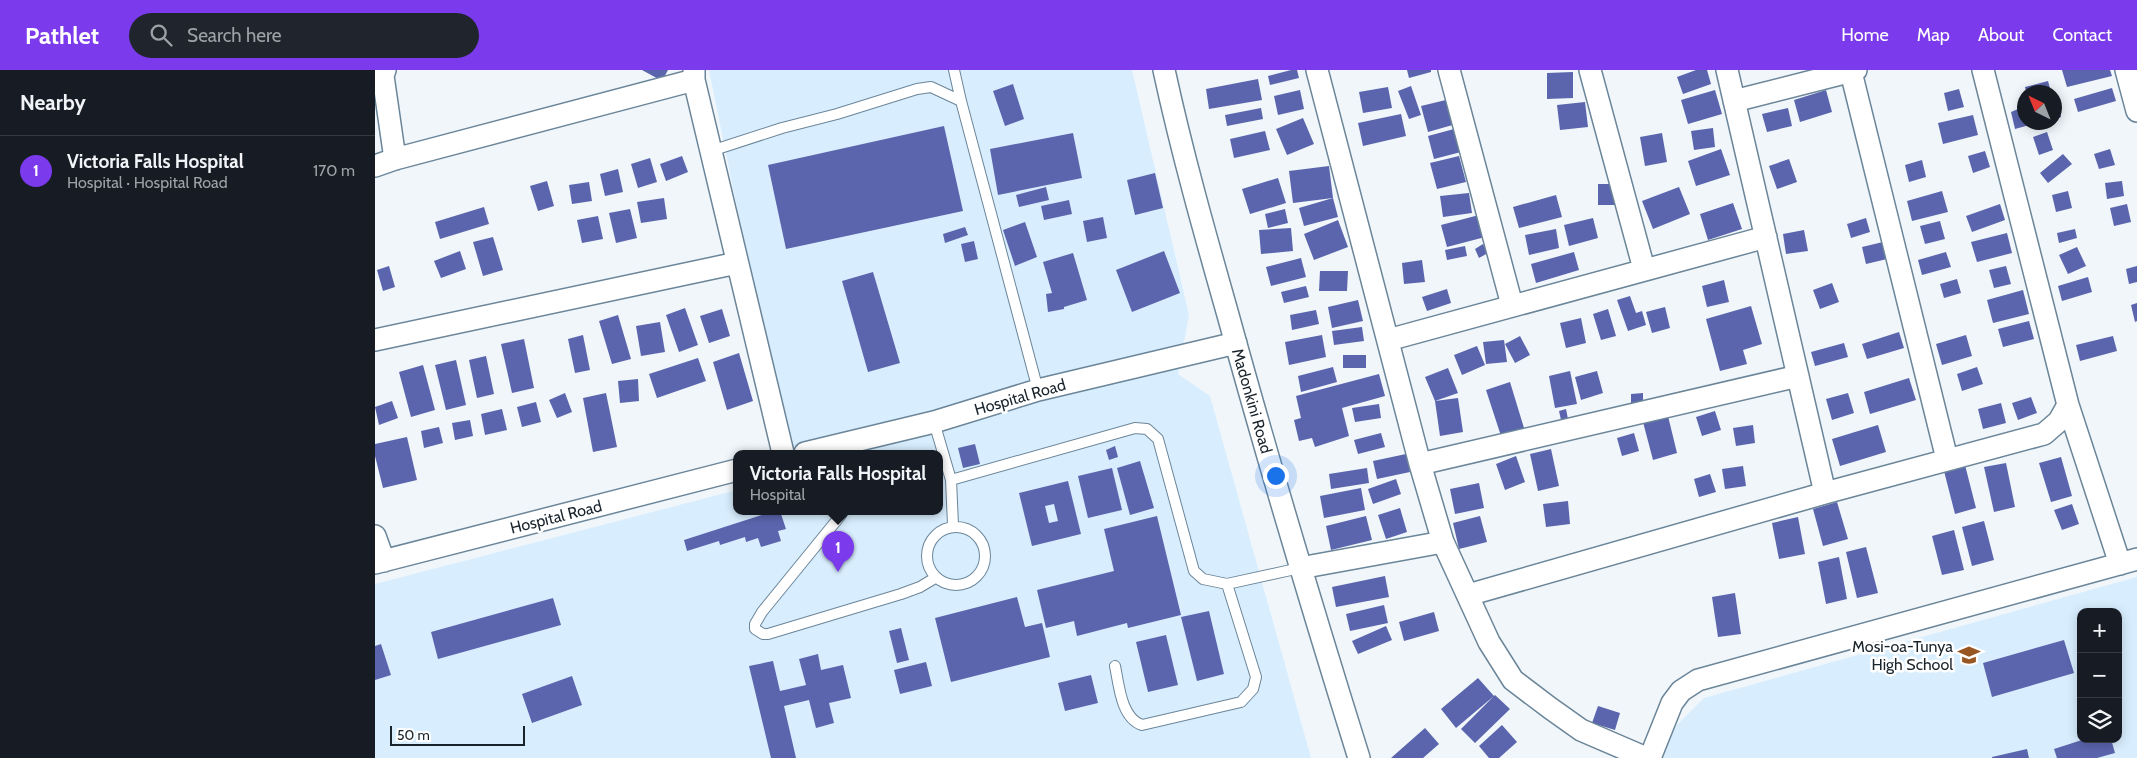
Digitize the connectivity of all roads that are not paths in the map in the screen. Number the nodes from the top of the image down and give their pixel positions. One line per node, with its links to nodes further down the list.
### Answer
1 (385, 70): 16 (street)
2 (954, 70): 12 (lane)
3 (1164, 70): 24 (street, Madonkini Road)
4 (1317, 70): 23 (street)
5 (1449, 70): 21 (street)
6 (1590, 70): 20 (street)
7 (1727, 70): 13 (street)
8 (1983, 70): 27 (street)
9 (2126, 70): 14 (street)
10 (1853, 71): 13 (street); 33 (street)
11 (694, 75): 15 (street); 16 (street)
12 (961, 101): 15 (lane); 26 (lane)
13 (1734, 101): 18 (street)
14 (2137, 111)
15 (711, 151): 19 (street)
16 (395, 159): 17 (street)
17 (375, 166)
18 (1766, 237): 20 (street); 25 (street)
19 (737, 263): 22 (street); 29 (street)
20 (1644, 268): 21 (street)
21 (1511, 305): 23 (street)
22 (375, 340)
23 (1388, 340): 34 (street)
24 (1235, 343): 26 (street, Hospital Road); 44 (street, Madonkini Road)
25 (1798, 376): 34 (street); 37 (street)
26 (1038, 390): 28 (street, Hospital Road)
27 (2068, 405): 33 (street); 43 (street)
28 (934, 422): 30 (street, Hospital Road); 31 (lane)
29 (782, 450)
30 (817, 450)
31 (942, 450)
32 (943, 453): 36 (lane)
33 (1947, 459): 37 (street)
34 (1420, 464): 41 (street)
35 (733, 471): 42 (street, Hospital Road)
36 (951, 480): 39 (lane); 46 (lane)
37 (1825, 493): 47 (street)
38 (841, 515): 45 (lane)
39 (953, 525): 45 (lane); 45 (lane)
40 (375, 536): 42 (street)
41 (1443, 542): 44 (street); 47 (street)
42 (380, 562)
43 (2129, 562): 51 (street)
44 (1300, 568): 46 (lane); 49 (street, Madonkini Road)
45 (935, 578)
46 (1227, 584): 48 (lane)
47 (1468, 595): 50 (street)
48 (1115, 666)
49 (1359, 758)
50 (1645, 758)
51 (1649, 758)

